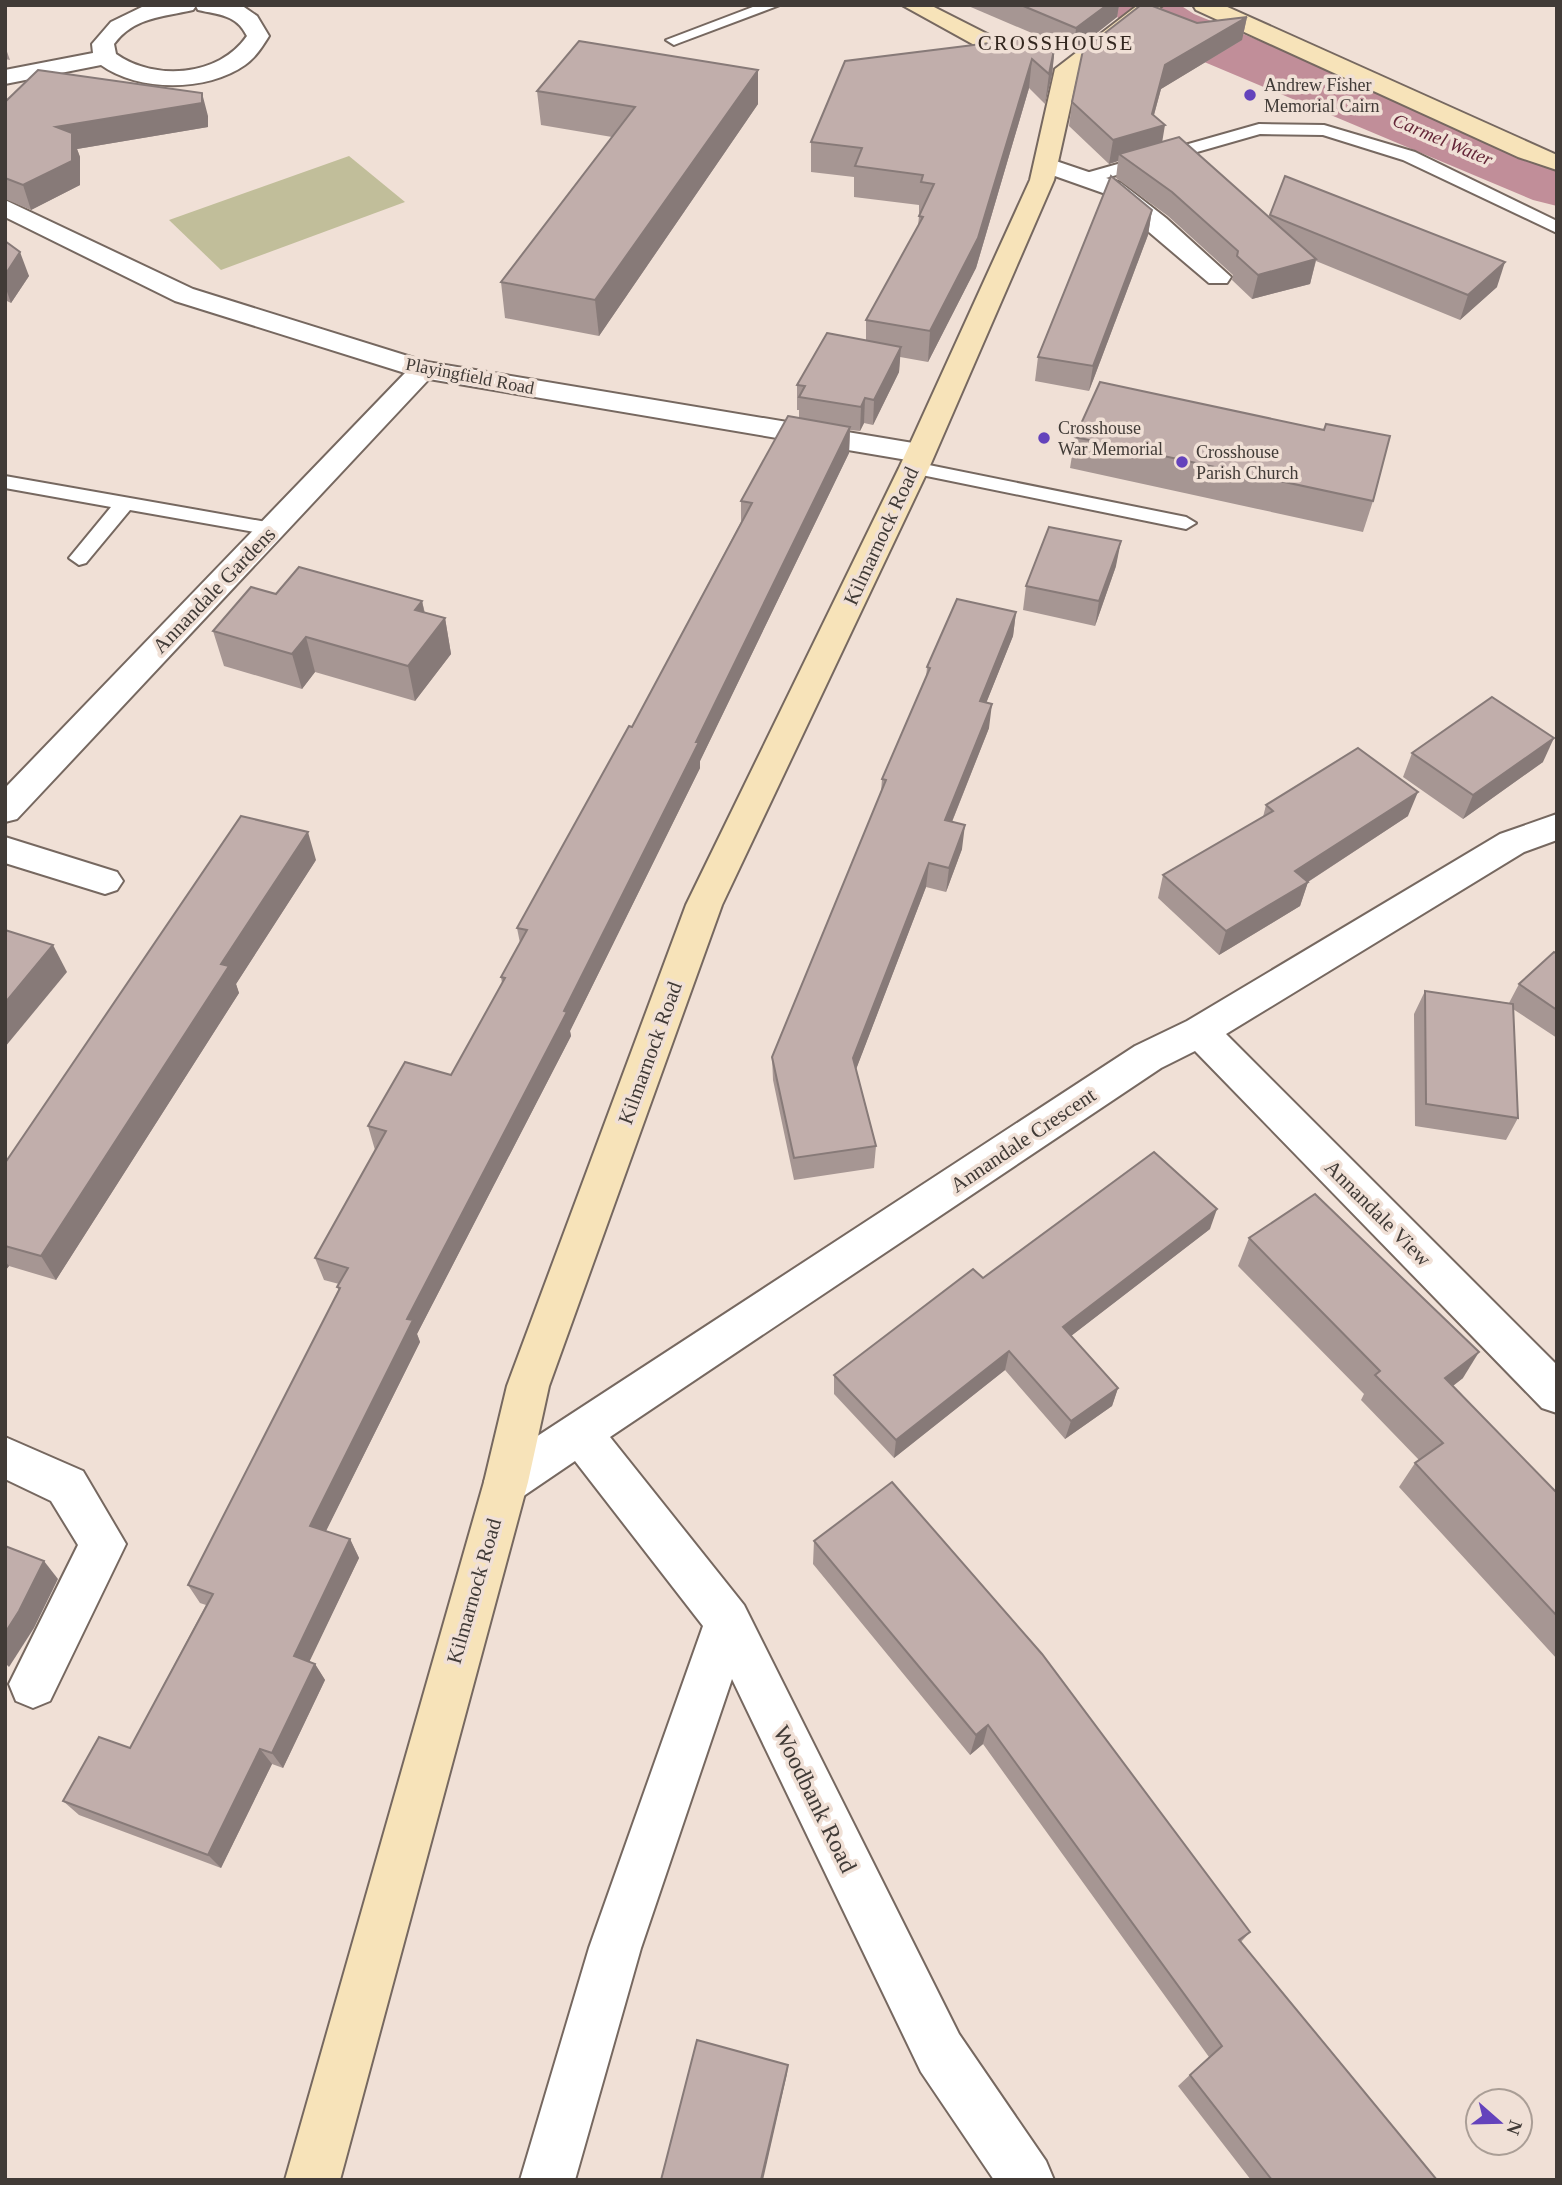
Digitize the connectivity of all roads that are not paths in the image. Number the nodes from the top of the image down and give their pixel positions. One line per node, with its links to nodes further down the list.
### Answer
1 (185, 5): 8 (street)
2 (206, 5): 8 (street)
3 (773, 5): 7 (lane)
4 (913, 5): 9 (main road)
5 (1152, 5): 9 (main road)
6 (1204, 5): 11 (main road)
7 (674, 40)
8 (105, 57): 10 (street)
9 (1067, 69): 12 (main road, Kilmarnock Road)
10 (5, 77)
11 (1557, 163)
12 (1047, 165): 13 (street); 18 (main road, Kilmarnock Road)
13 (1085, 179): 15 (lane); 16 (street)
14 (5, 207): 17 (street, Playingfield Road)
15 (1557, 228)
16 (1218, 277)
17 (423, 370): 18 (street, Playingfield Road); 22 (street, Annandale Gardens)
18 (917, 461): 21 (lane); 32 (main road, Kilmarnock Road)
19 (5, 482): 20 (lane)
20 (125, 503): 22 (lane); 23 (lane)
21 (1186, 523)
22 (272, 529): 24 (street, Annandale Gardens)
23 (79, 558)
24 (5, 810)
25 (1557, 825): 28 (street, Annandale Crescent)
26 (5, 850): 27 (street)
27 (105, 881)
28 (1200, 1031): 29 (street, Annandale View); 30 (street, Annandale Crescent)
29 (1557, 1394)
30 (580, 1433): 32 (street, Annandale Crescent); 33 (street, Woodbank Road)
31 (5, 1457): 34 (street)
32 (506, 1482): 35 (main road, Kilmarnock Road)
33 (728, 1621): 36 (street); 37 (street, Woodbank Road)
34 (33, 1684)
35 (312, 2180)
36 (547, 2180)
37 (1027, 2180)

